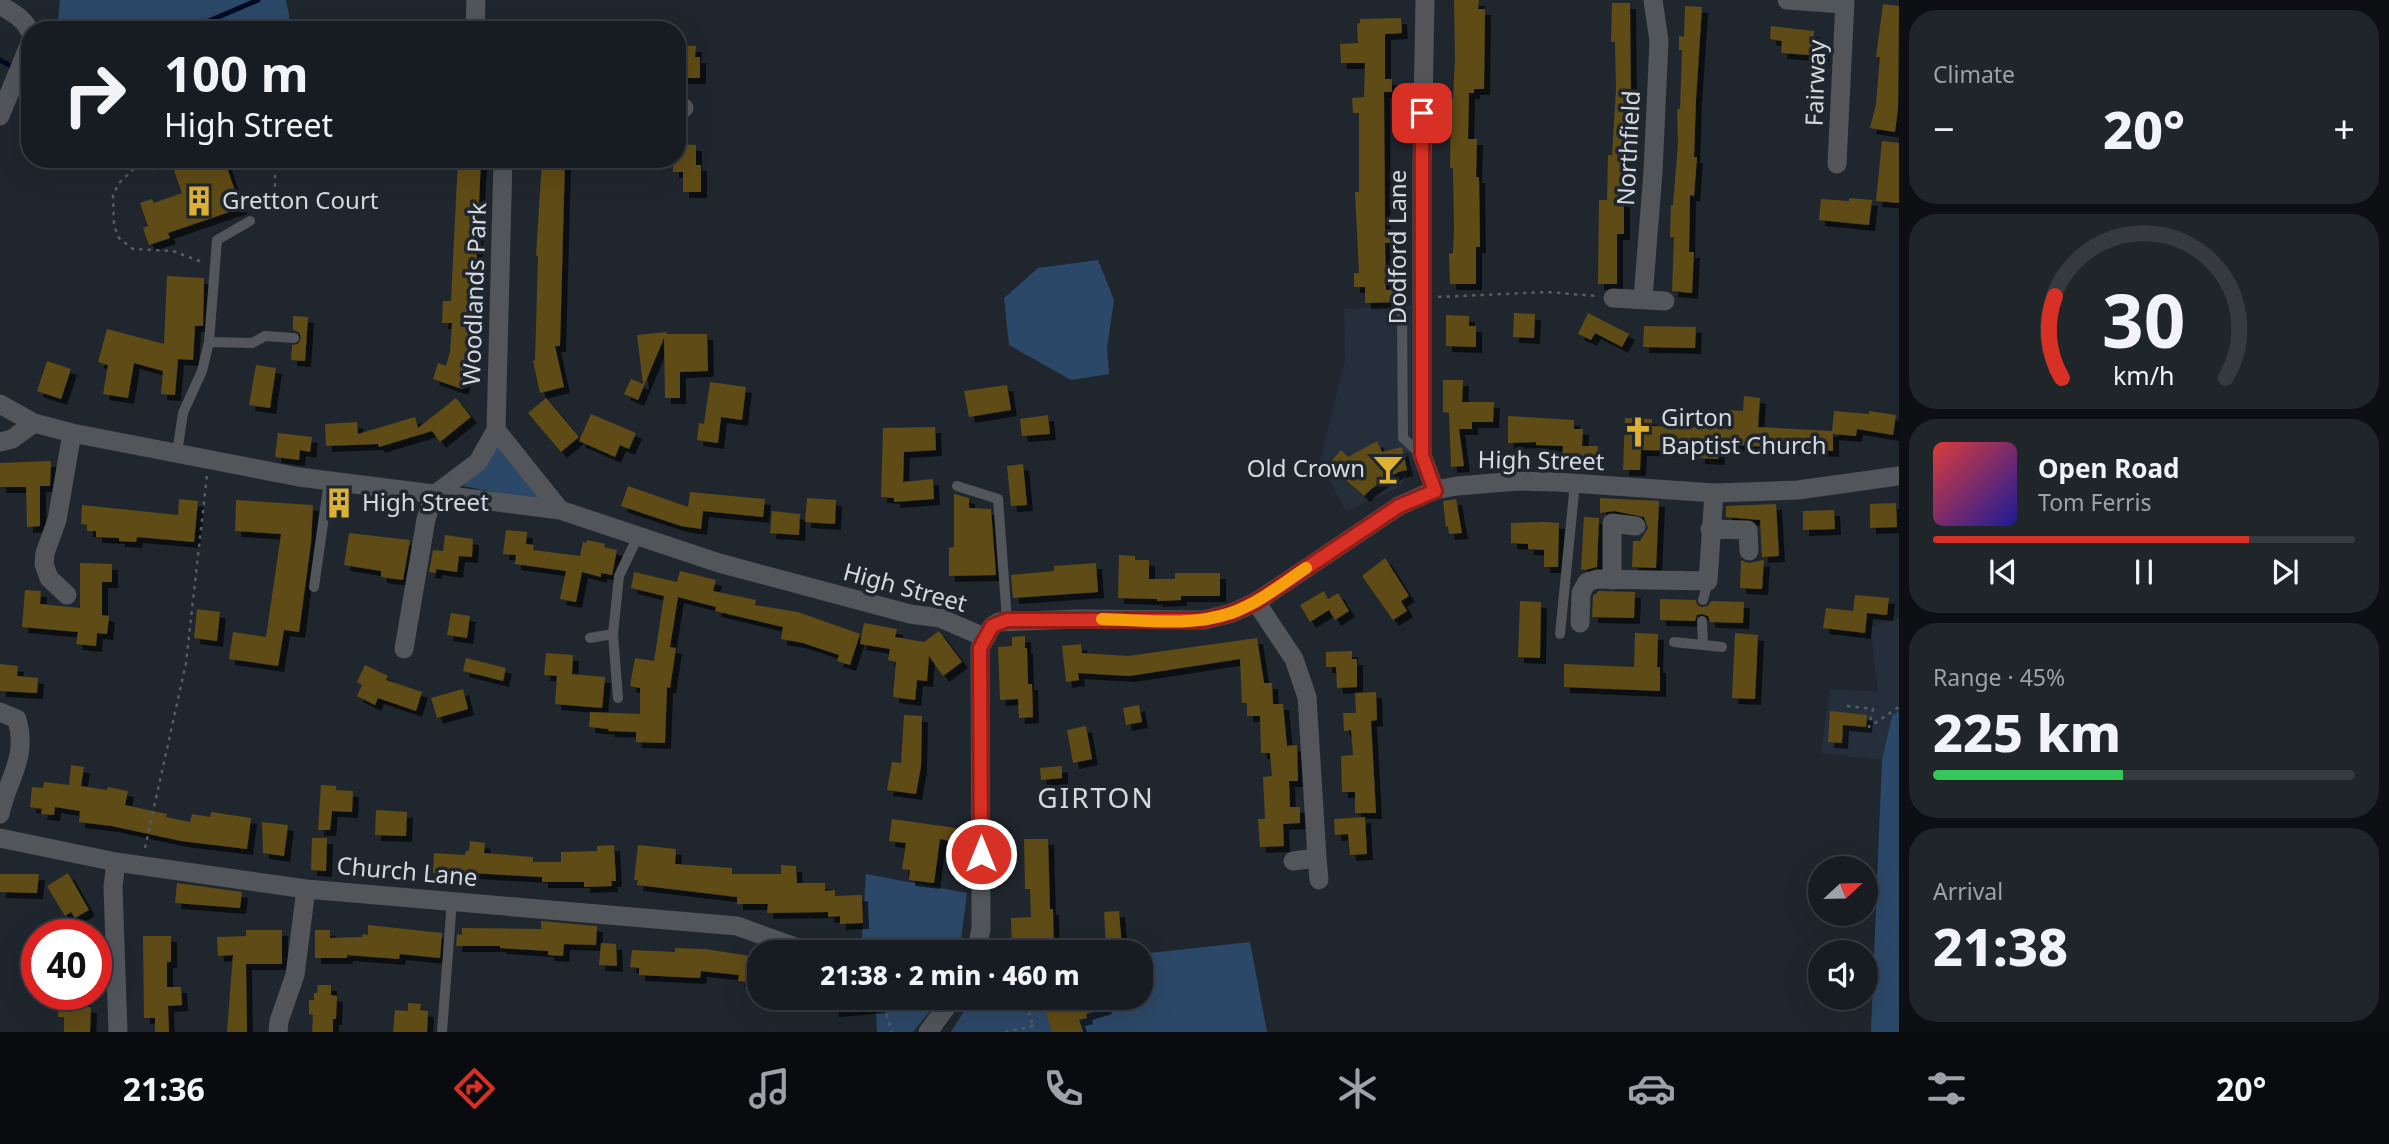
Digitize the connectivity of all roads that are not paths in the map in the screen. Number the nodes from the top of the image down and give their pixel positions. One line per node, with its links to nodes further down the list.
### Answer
1 (476, 0): 8 (street)
2 (1425, 0): 26 (street, Dodford Lane)
3 (1653, 0): 15 (street, Northfield)
4 (1787, 0): 5 (street, Fairway)
5 (1844, 2): 11 (street, Fairway)
6 (0, 5): 7 (street)
7 (24, 21)
8 (475, 21)
9 (21, 67): 10 (street)
10 (0, 116)
11 (1838, 165)
12 (503, 168): 22 (street, Woodlands Park)
13 (250, 221): 19 (lane)
14 (1613, 298): 15 (street)
15 (1643, 298): 16 (street)
16 (1665, 301)
17 (1402, 314): 26 (lane)
18 (294, 338): 19 (lane)
19 (209, 342): 25 (lane)
20 (0, 404): 21 (street, High Street)
21 (34, 423): 23 (street, High Street); 24 (street)
22 (496, 430): 33 (street, Woodlands Park); 34 (street)
23 (72, 433): 25 (street, High Street); 42 (street)
24 (0, 442)
25 (177, 453): 28 (street, High Street)
26 (1422, 455): 31 (street, Dodford Lane)
27 (1899, 476): 32 (street, High Street)
28 (329, 481): 33 (street, High Street); 41 (lane)
29 (1575, 484): 31 (street, High Street); 32 (street, High Street); 49 (lane)
30 (957, 486): 45 (lane)
31 (1435, 491): 44 (street, High Street)
32 (1714, 493): 36 (street)
33 (434, 495): 34 (street, High Street); 55 (street)
34 (560, 510): 37 (street, High Street)
35 (1636, 526): 39 (street)
36 (1710, 529): 38 (street); 40 (street)
37 (638, 536): 48 (lane); 50 (street, High Street)
38 (1749, 551)
39 (1612, 580): 40 (street); 47 (street)
40 (1708, 581): 43 (lane)
41 (314, 587)
42 (67, 594)
43 (1703, 600)
44 (1256, 602): 45 (street, High Street); 60 (street)
45 (1007, 620): 50 (street)
46 (1702, 621): 53 (lane)
47 (1580, 623)
48 (613, 634): 51 (lane); 56 (lane)
49 (1560, 634)
50 (984, 637): 67 (street)
51 (590, 638)
52 (1674, 642): 53 (lane)
53 (1703, 645): 54 (lane)
54 (1721, 647)
55 (404, 649)
56 (618, 698)
57 (0, 712): 58 (street)
58 (0, 814)
59 (0, 838): 62 (street, Church Lane)
60 (1317, 858): 61 (street); 63 (street)
61 (1293, 861)
62 (116, 862): 64 (street, Church Lane); 69 (street)
63 (1319, 880)
64 (306, 889): 65 (street, Church Lane); 70 (street)
65 (452, 900): 66 (street, Church Lane); 71 (lane)
66 (776, 940)
67 (979, 940)
68 (944, 1010): 72 (street)
69 (118, 1032)
70 (278, 1032)
71 (442, 1032)
72 (928, 1032)

